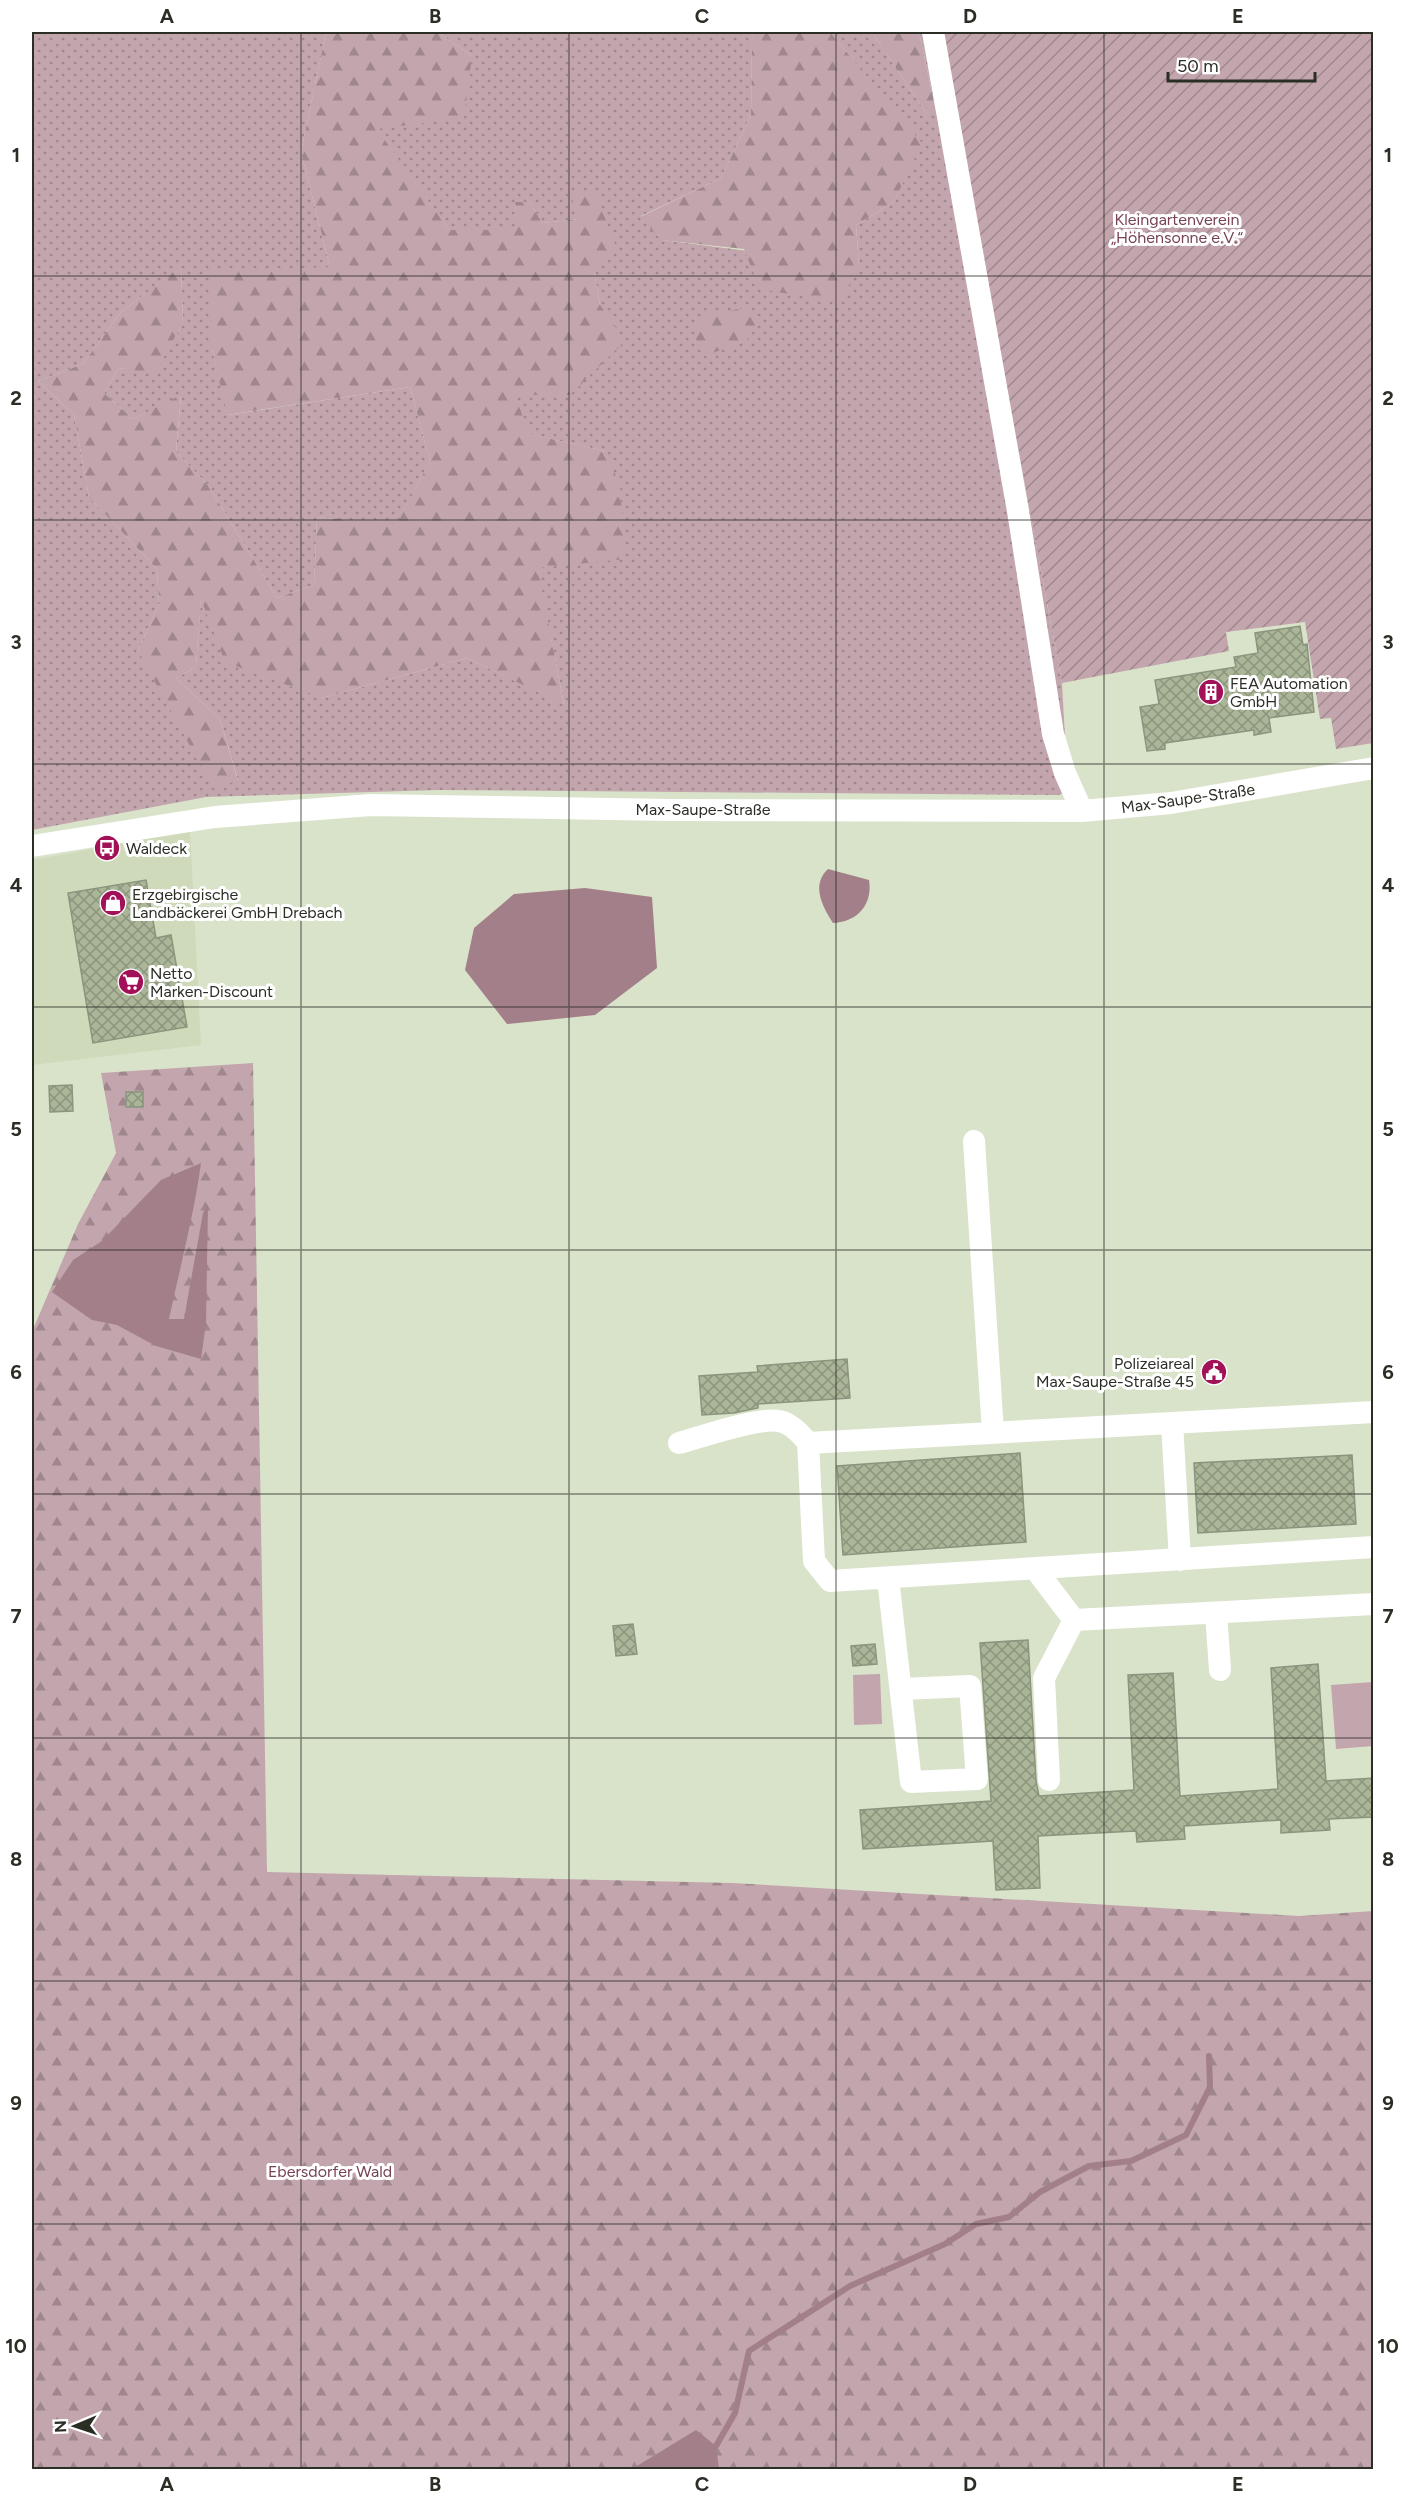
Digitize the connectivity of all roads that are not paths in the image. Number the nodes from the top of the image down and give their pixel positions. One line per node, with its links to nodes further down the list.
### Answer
1 (933, 32): 3 (street)
2 (1374, 768): 3 (street, Max-Saupe-Straße)
3 (1082, 811): 4 (street, Max-Saupe-Straße)
4 (32, 846)
5 (974, 1141): 8 (street)
6 (1374, 1412): 7 (street)
7 (1172, 1423): 8 (street); 12 (street)
8 (993, 1432): 10 (street)
9 (679, 1443): 10 (street)
10 (808, 1443): 14 (street)
11 (1374, 1547): 12 (street)
12 (1180, 1560): 13 (street)
13 (1036, 1570): 14 (street); 17 (street)
14 (888, 1578): 19 (street)
15 (1374, 1604): 16 (street)
16 (1216, 1613): 17 (street); 18 (street)
17 (1074, 1620): 20 (street)
18 (1220, 1670)
19 (902, 1689): 19 (street)
20 (1049, 1780)

